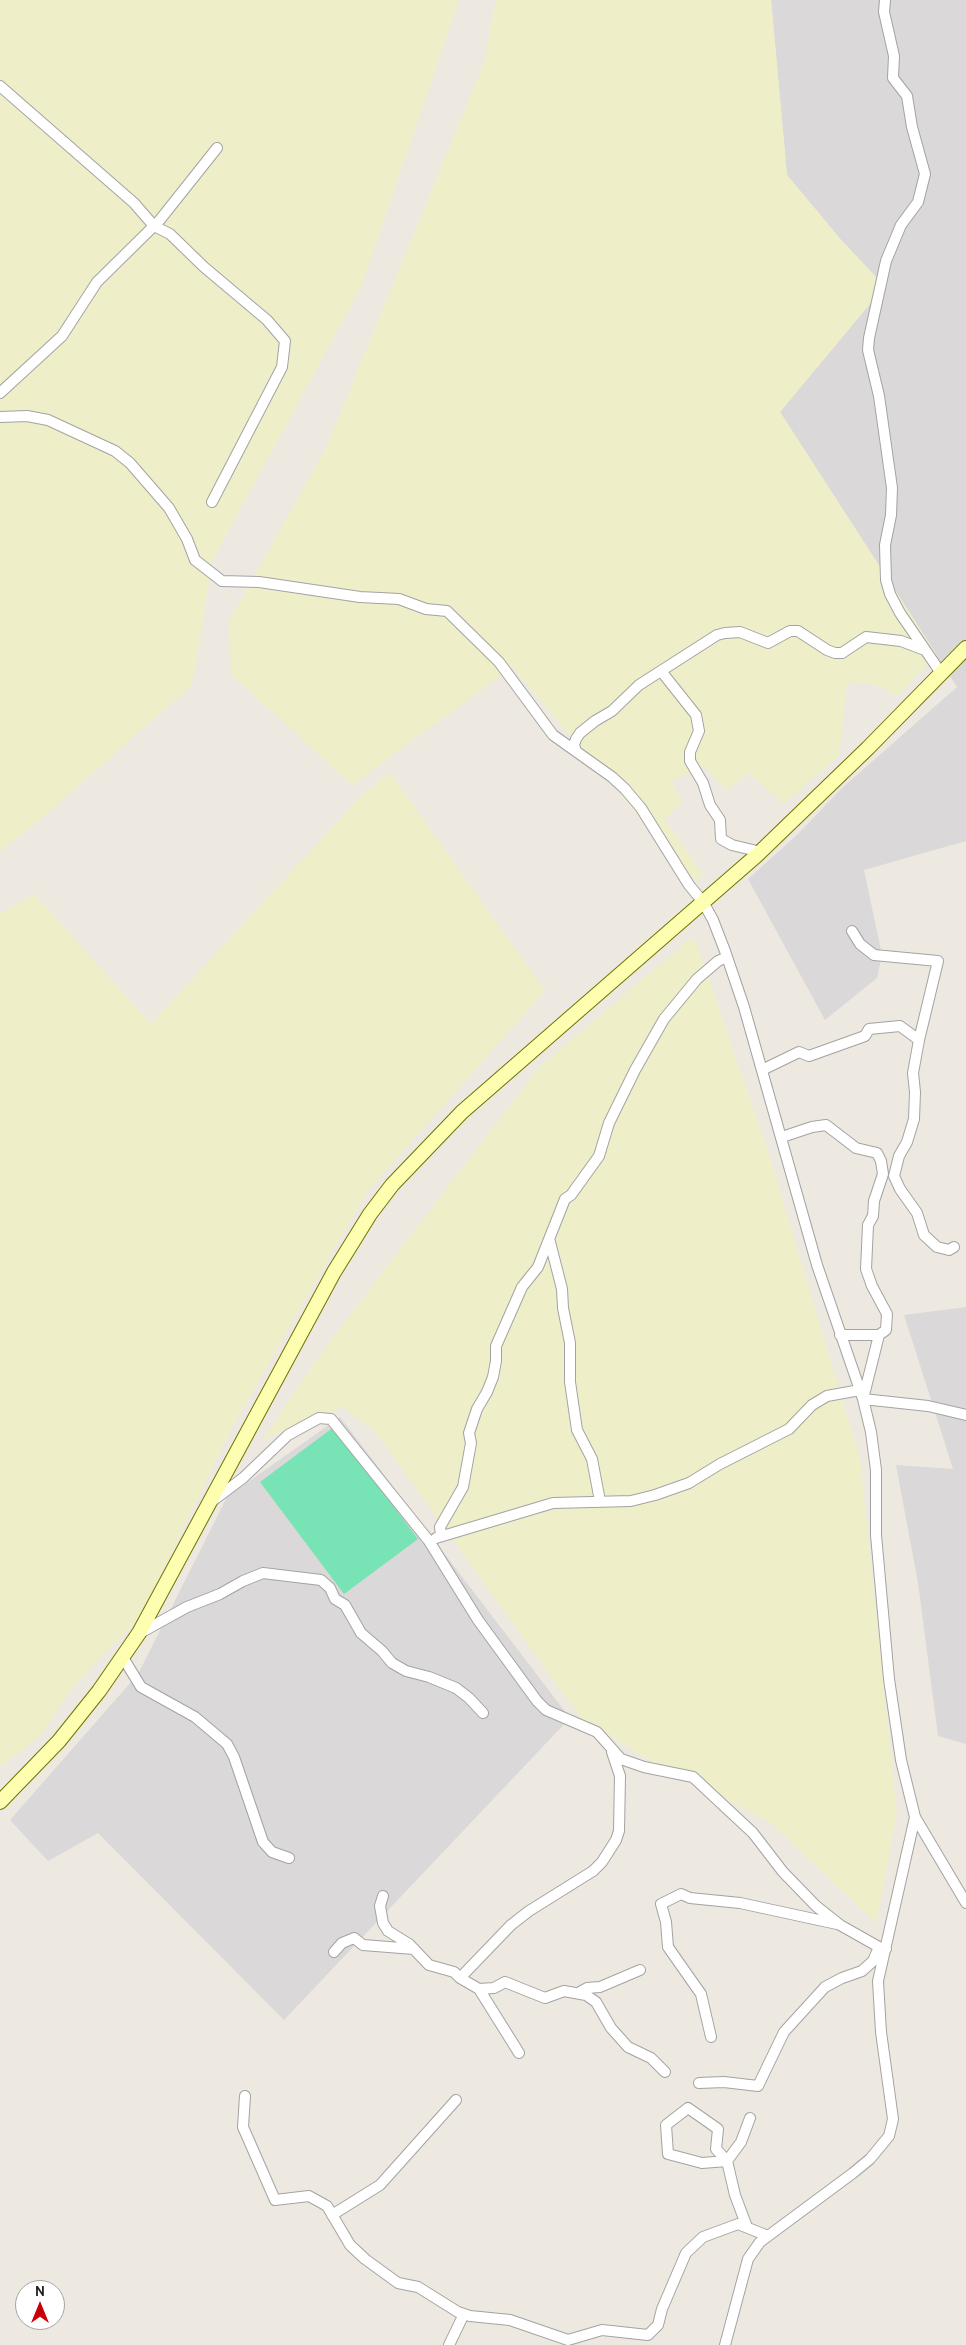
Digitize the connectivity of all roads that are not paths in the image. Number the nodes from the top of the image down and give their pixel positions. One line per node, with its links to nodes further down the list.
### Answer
1 (885, 0): 9 (street)
2 (0, 86): 4 (street)
3 (217, 148): 4 (street)
4 (154, 226): 5 (street); 7 (street)
5 (0, 394)
6 (0, 417): 13 (street)
7 (212, 502)
8 (966, 648): 10 (main road)
9 (923, 650): 11 (street); 12 (street)
10 (961, 661): 12 (main road)
11 (661, 671): 13 (street); 14 (street)
12 (941, 673): 14 (main road)
13 (576, 751): 15 (street)
14 (761, 852): 15 (main road)
15 (703, 902): 17 (street); 28 (main road)
16 (852, 932): 18 (street)
17 (727, 957): 19 (street); 21 (street)
18 (919, 1040): 19 (street); 22 (street)
19 (762, 1070): 20 (street)
20 (782, 1137): 23 (street); 24 (street)
21 (550, 1242): 27 (street); 29 (street)
22 (954, 1248)
23 (840, 1335): 24 (street); 25 (street)
24 (879, 1335): 25 (street)
25 (861, 1394): 26 (street); 27 (street); 36 (street)
26 (966, 1415)
27 (600, 1501): 29 (street)
28 (208, 1504): 30 (street); 31 (main road)
29 (441, 1535): 30 (street)
30 (429, 1542): 34 (street)
31 (139, 1633): 32 (main road); 33 (street)
32 (122, 1656): 35 (main road); 37 (street)
33 (483, 1713)
34 (611, 1749): 40 (street); 45 (street)
35 (0, 1802)
36 (915, 1817): 39 (street); 41 (street)
37 (289, 1858)
38 (384, 1896): 42 (street)
39 (966, 1903)
40 (840, 1925): 41 (street); 48 (street)
41 (883, 1948): 51 (street); 58 (street)
42 (414, 1949): 43 (street); 45 (street)
43 (334, 1952)
44 (640, 1970): 47 (street)
45 (460, 1978): 46 (street)
46 (479, 1989): 47 (street); 49 (street)
47 (578, 1993): 50 (street)
48 (711, 2037)
49 (519, 2053)
50 (666, 2072)
51 (699, 2083)
52 (245, 2096): 56 (street)
53 (456, 2100): 56 (street)
54 (750, 2118): 55 (street)
55 (727, 2160): 55 (street); 57 (street)
56 (332, 2215): 59 (street)
57 (748, 2227): 58 (street); 60 (street)
58 (768, 2236): 62 (street)
59 (464, 2314): 60 (street); 61 (street)
60 (566, 2343)
61 (449, 2345)
62 (725, 2345)

